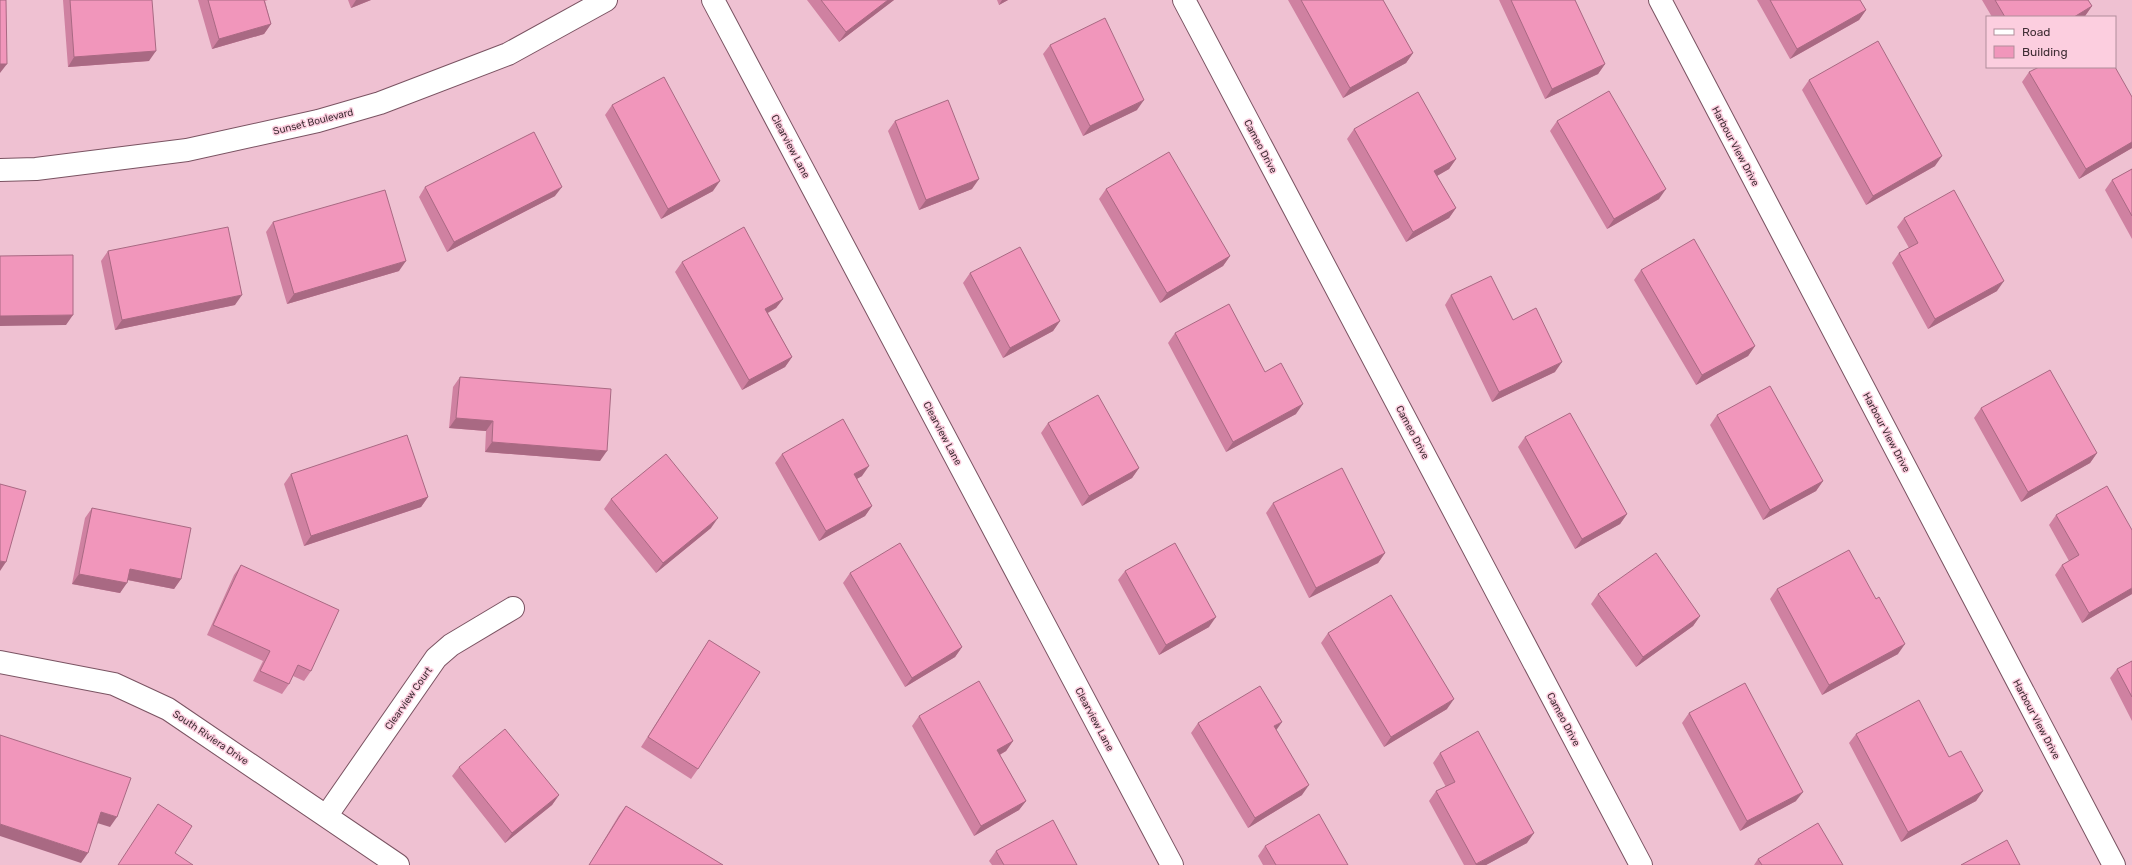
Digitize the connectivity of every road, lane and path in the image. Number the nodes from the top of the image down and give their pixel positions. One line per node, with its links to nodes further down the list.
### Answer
1 (606, 0): 5 (street, Sunset Boulevard)
2 (713, 0): 10 (street, Clearview Lane)
3 (1184, 0): 11 (street, Cameo Drive)
4 (1660, 0): 12 (street, Harbour View Drive)
5 (0, 170)
6 (513, 608): 8 (street, Clearview Court)
7 (0, 662): 8 (street, South Riviera Drive)
8 (327, 815): 9 (street, South Riviera Drive)
9 (398, 865)
10 (1172, 865)
11 (1641, 865)
12 (2114, 865)

